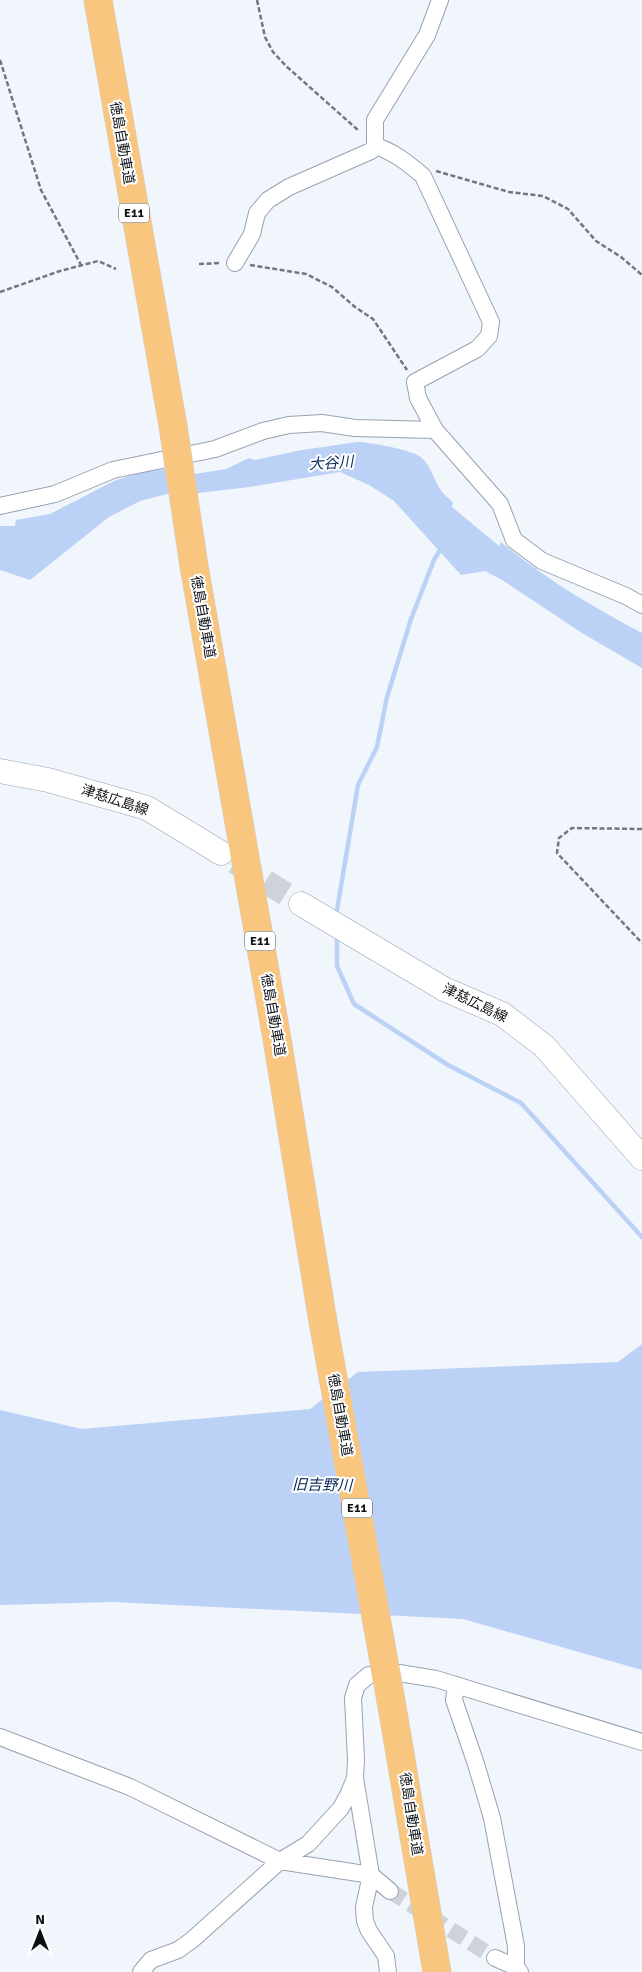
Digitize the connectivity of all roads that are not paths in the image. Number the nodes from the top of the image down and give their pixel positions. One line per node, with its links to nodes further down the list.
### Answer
1 (98, 0): 13 (highway, 徳島自動車道 / E11, bridge)
2 (440, 0): 3 (street)
3 (375, 146): 4 (street); 5 (street)
4 (235, 263)
5 (435, 430): 6 (street); 7 (street)
6 (0, 506)
7 (642, 605)
8 (0, 771): 9 (main road, 津慈広島線)
9 (221, 853)
10 (301, 904): 11 (main road, 津慈広島線)
11 (642, 1158)
12 (456, 1685): 15 (street); 16 (street); 22 (street)
13 (394, 1714): 21 (highway, 徳島自動車道 / E11); 25 (highway)
14 (0, 1737): 17 (street)
15 (642, 1742)
16 (355, 1778): 17 (street); 18 (street)
17 (280, 1861): 18 (street); 23 (street)
18 (371, 1875): 19 (street); 24 (street)
19 (390, 1890)
20 (495, 1958): 22 (street)
21 (433, 1965)
22 (517, 1970)
23 (141, 1972)
24 (388, 1972)
25 (457, 1972)

